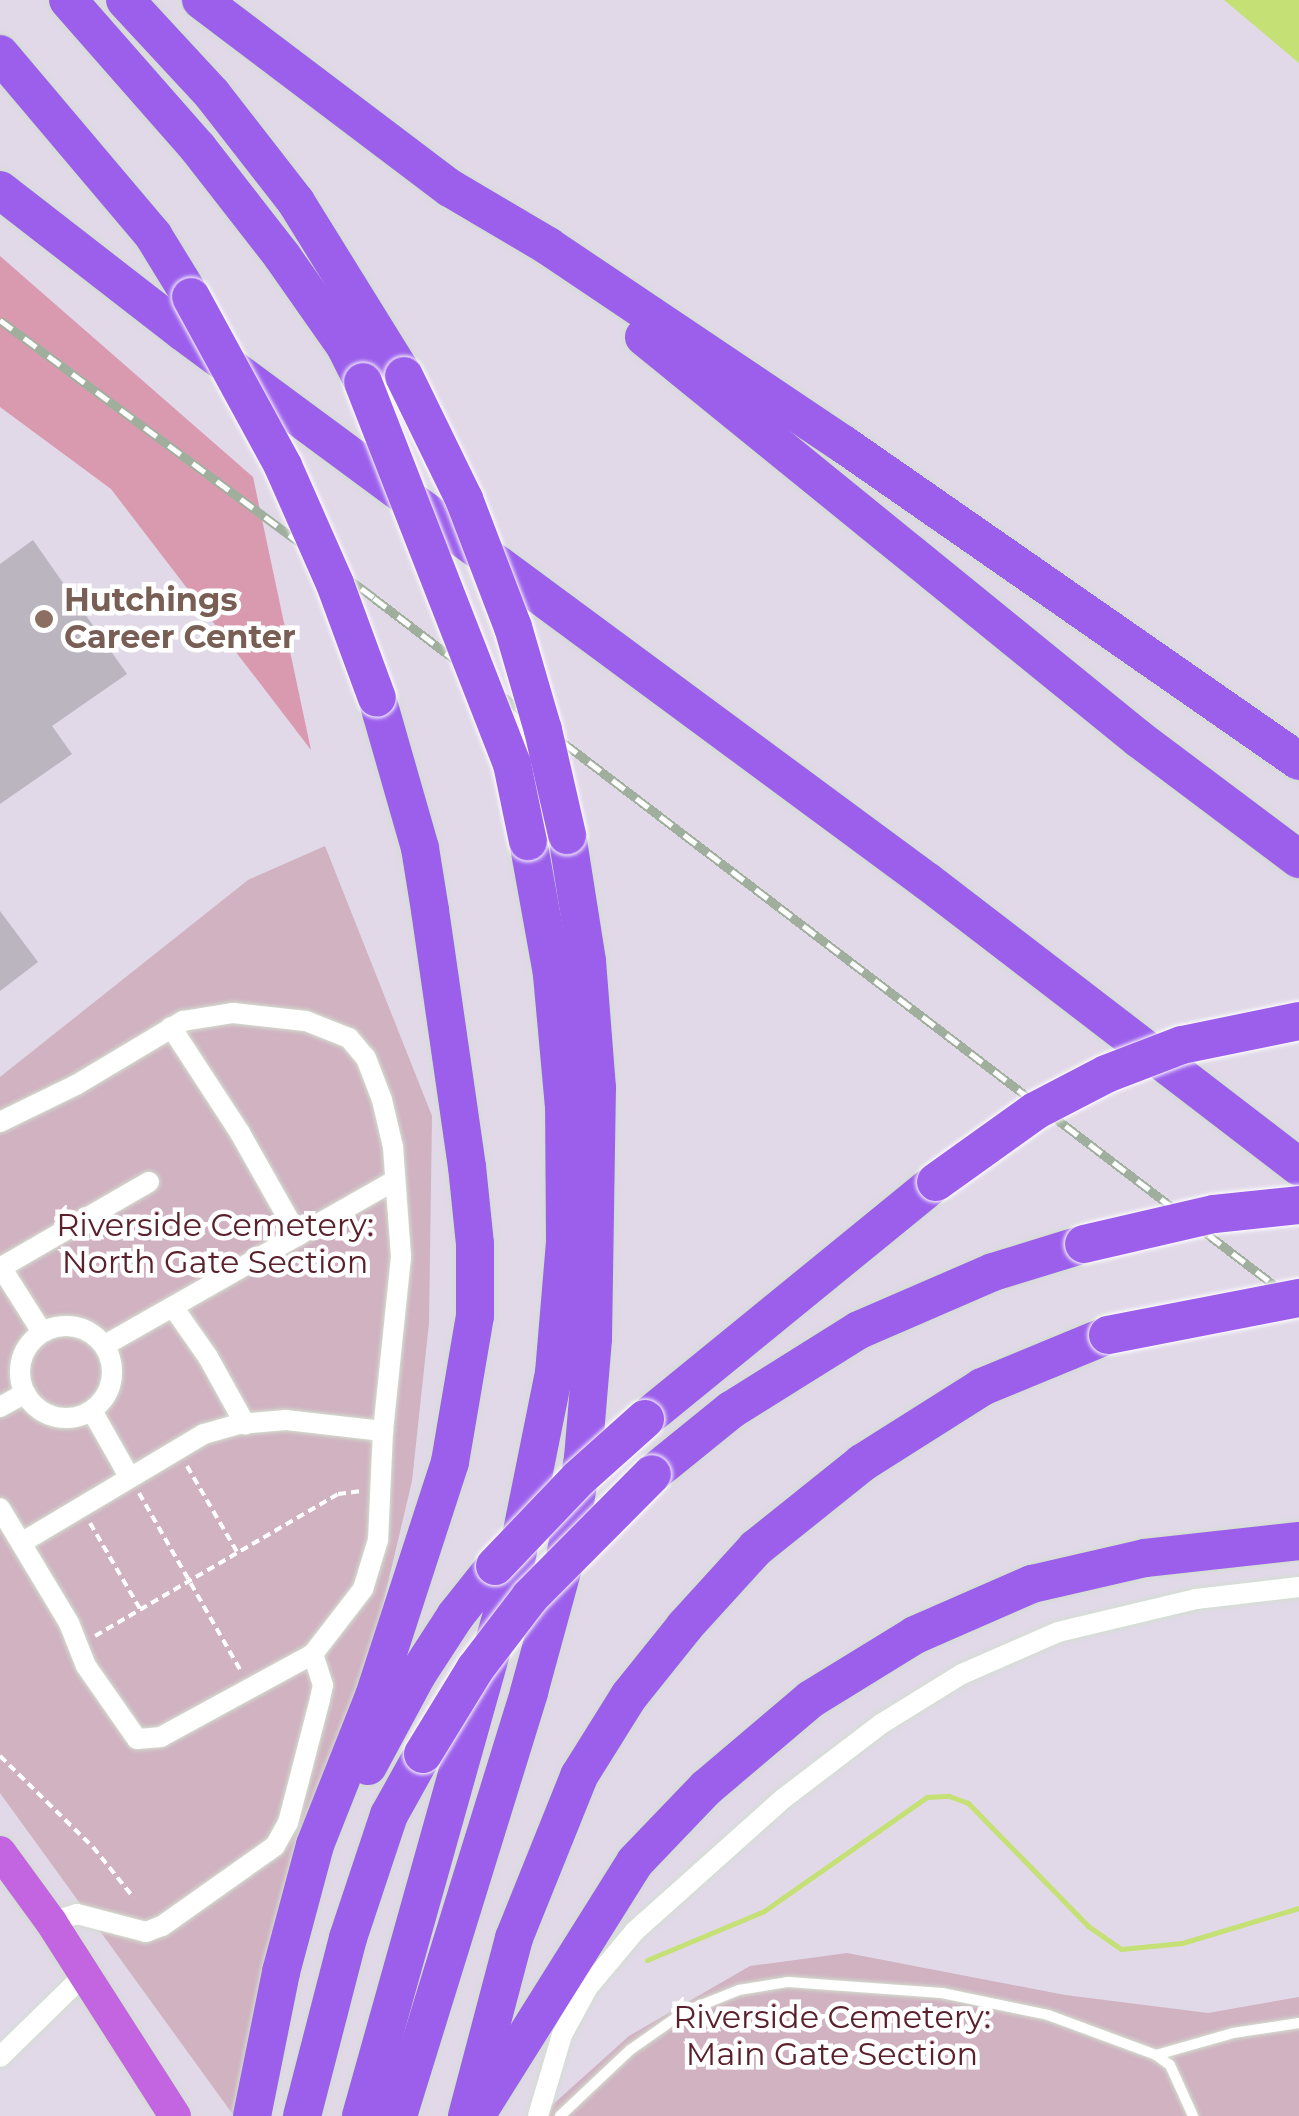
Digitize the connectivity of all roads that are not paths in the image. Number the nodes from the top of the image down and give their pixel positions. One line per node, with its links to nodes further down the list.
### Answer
1 (68, 0): 43 (highway, bridge)
2 (125, 0): 44 (highway, bridge)
3 (201, 0): 5 (highway)
4 (0, 54): 34 (highway, bridge)
5 (450, 188): 7 (highway); 8 (highway)
6 (0, 190): 12 (highway)
7 (1299, 761)
8 (1299, 859)
9 (1299, 1020): 34 (highway, bridge)
10 (171, 1027): 11 (street); 14 (street); 16 (street)
11 (0, 1122)
12 (1299, 1168)
13 (149, 1182): 17 (street)
14 (394, 1182): 16 (street); 26 (street)
15 (1299, 1205): 42 (highway, bridge)
16 (298, 1236): 19 (street)
17 (1, 1268): 20 (street)
18 (1299, 1298): 45 (highway, bridge)
19 (173, 1307): 21 (street); 25 (street)
20 (42, 1332): 21 (street); 22 (street)
21 (105, 1345): 24 (street)
22 (25, 1393): 23 (street); 24 (street)
23 (0, 1407)
24 (92, 1410): 27 (street)
25 (245, 1424): 26 (street); 27 (street)
26 (383, 1430): 32 (street)
27 (129, 1476): 30 (street)
28 (0, 1508): 30 (street)
29 (1299, 1541): 46 (highway)
30 (21, 1543): 32 (street)
31 (1299, 1587): 47 (street)
32 (313, 1654): 35 (street)
33 (0, 1852): 35 (main road)
34 (308, 1884): 41 (highway)
35 (50, 1922): 36 (main road)
36 (83, 1976): 39 (street); 40 (main road)
37 (1299, 2024): 38 (lane)
38 (1156, 2055): 48 (lane); 49 (lane)
39 (0, 2057)
40 (175, 2116)
41 (252, 2116)
42 (302, 2116)
43 (361, 2116)
44 (398, 2116)
45 (468, 2116)
46 (476, 2116)
47 (538, 2116)
48 (560, 2116)
49 (1194, 2116)

